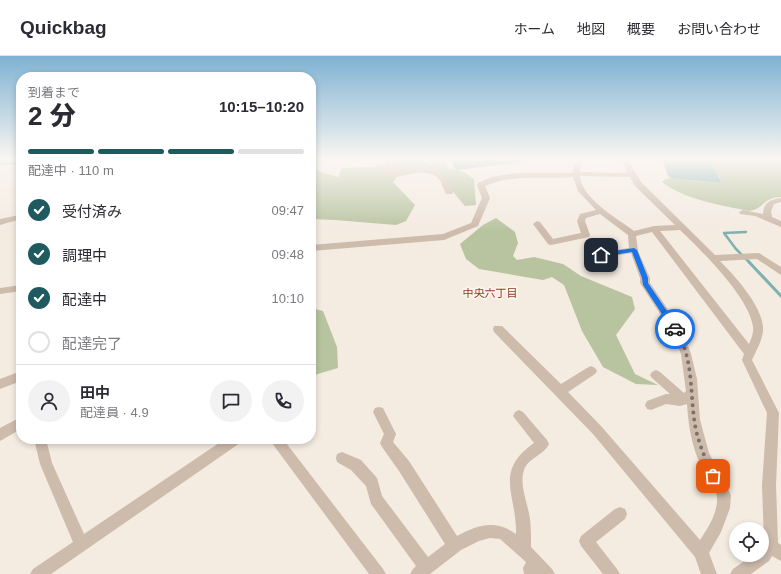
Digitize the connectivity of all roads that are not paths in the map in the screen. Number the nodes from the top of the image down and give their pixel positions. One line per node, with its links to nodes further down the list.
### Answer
1 (445, 183): 5 (street)
2 (483, 183): 17 (street)
3 (579, 183): 7 (street)
4 (637, 183): 14 (street)
5 (449, 192)
6 (781, 200): 10 (street)
7 (600, 211): 12 (street); 16 (street)
8 (743, 212): 10 (street)
9 (16, 218): 11 (street)
10 (768, 218): 13 (street)
11 (0, 222)
12 (537, 224)
13 (781, 224)
14 (681, 227): 15 (street); 20 (street)
15 (654, 229): 16 (street); 25 (street)
16 (632, 234): 18 (street)
17 (316, 248)
18 (634, 250): 19 (street); 31 (street)
19 (601, 255)
20 (713, 258): 21 (street); 25 (street)
21 (781, 272)
22 (16, 289): 23 (street)
23 (0, 291)
24 (498, 329): 30 (street)
25 (750, 354): 35 (street)
26 (591, 370): 30 (street)
27 (656, 375): 31 (street)
28 (16, 378): 29 (street)
29 (0, 384)
30 (560, 391): 47 (street)
31 (688, 397): 32 (street); 47 (street)
32 (651, 405)
33 (380, 412): 44 (street)
34 (519, 416): 46 (street)
35 (777, 416): 45 (street)
36 (16, 426): 37 (street)
37 (0, 435)
38 (41, 444): 43 (street)
39 (229, 444): 43 (street)
40 (279, 444): 50 (street)
41 (342, 458): 48 (street)
42 (620, 514): 52 (street)
43 (81, 544): 49 (street)
44 (454, 546): 46 (street); 48 (street)
45 (775, 550): 54 (street)
46 (524, 551): 51 (street)
47 (701, 552): 53 (street)
48 (422, 570)
49 (38, 574)
50 (378, 574)
51 (547, 574)
52 (612, 574)
53 (709, 574)
54 (738, 574)

